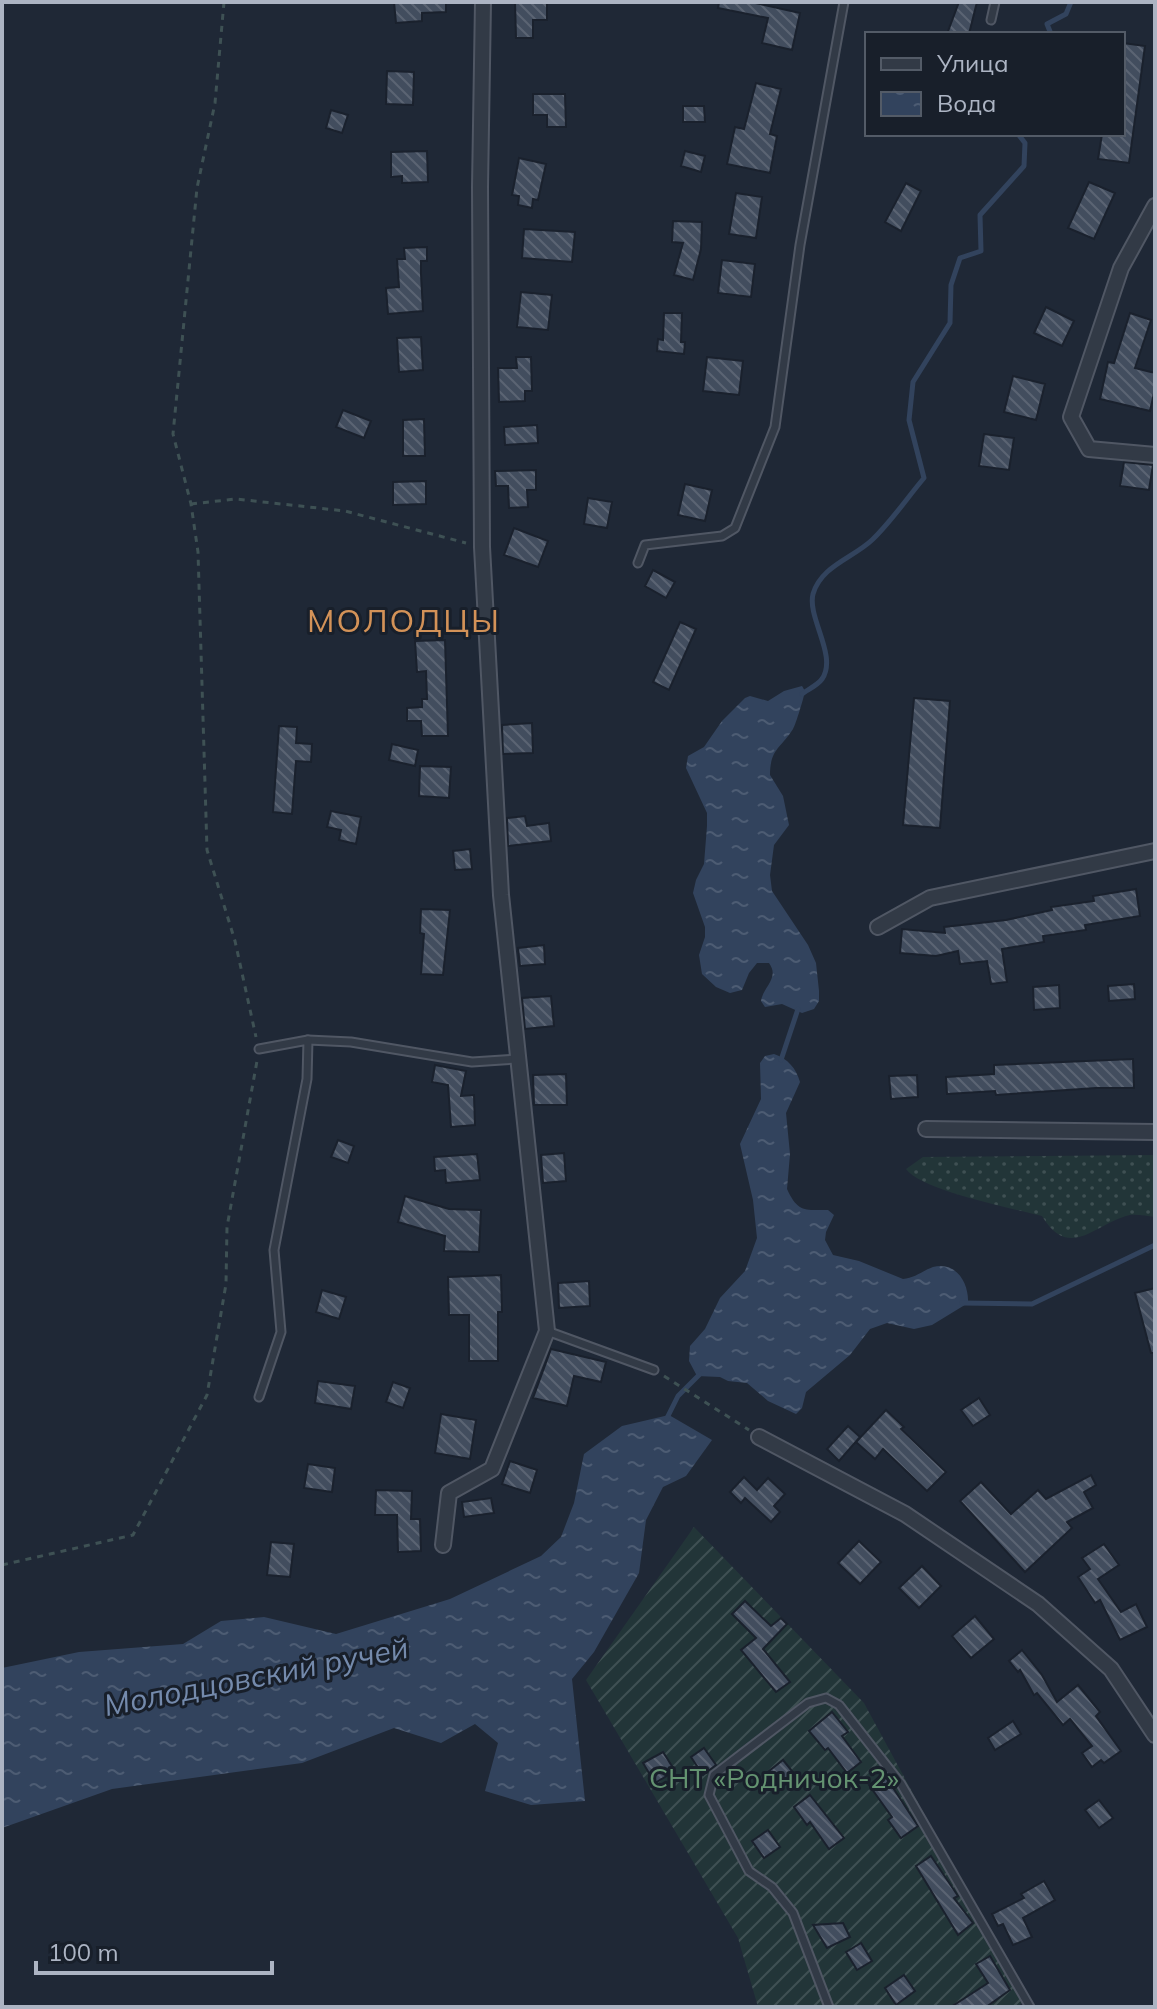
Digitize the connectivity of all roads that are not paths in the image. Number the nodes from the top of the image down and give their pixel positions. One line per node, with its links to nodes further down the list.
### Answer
1 (483, 2): 12 (street)
2 (844, 2): 7 (lane)
3 (995, 2): 4 (lane)
4 (991, 20)
5 (1155, 206): 6 (street)
6 (1155, 455)
7 (638, 563)
8 (1155, 851): 9 (street)
9 (878, 927)
10 (308, 1040): 11 (lane); 12 (lane); 17 (lane)
11 (259, 1049)
12 (517, 1059): 15 (street)
13 (926, 1129): 14 (street)
14 (1155, 1132)
15 (547, 1331): 16 (lane); 19 (street)
16 (654, 1370)
17 (259, 1397)
18 (759, 1437): 20 (street)
19 (443, 1545)
20 (1155, 1735)
21 (1028, 2004): 22 (lane); 23 (lane)
22 (829, 2007)
23 (1016, 2007)

